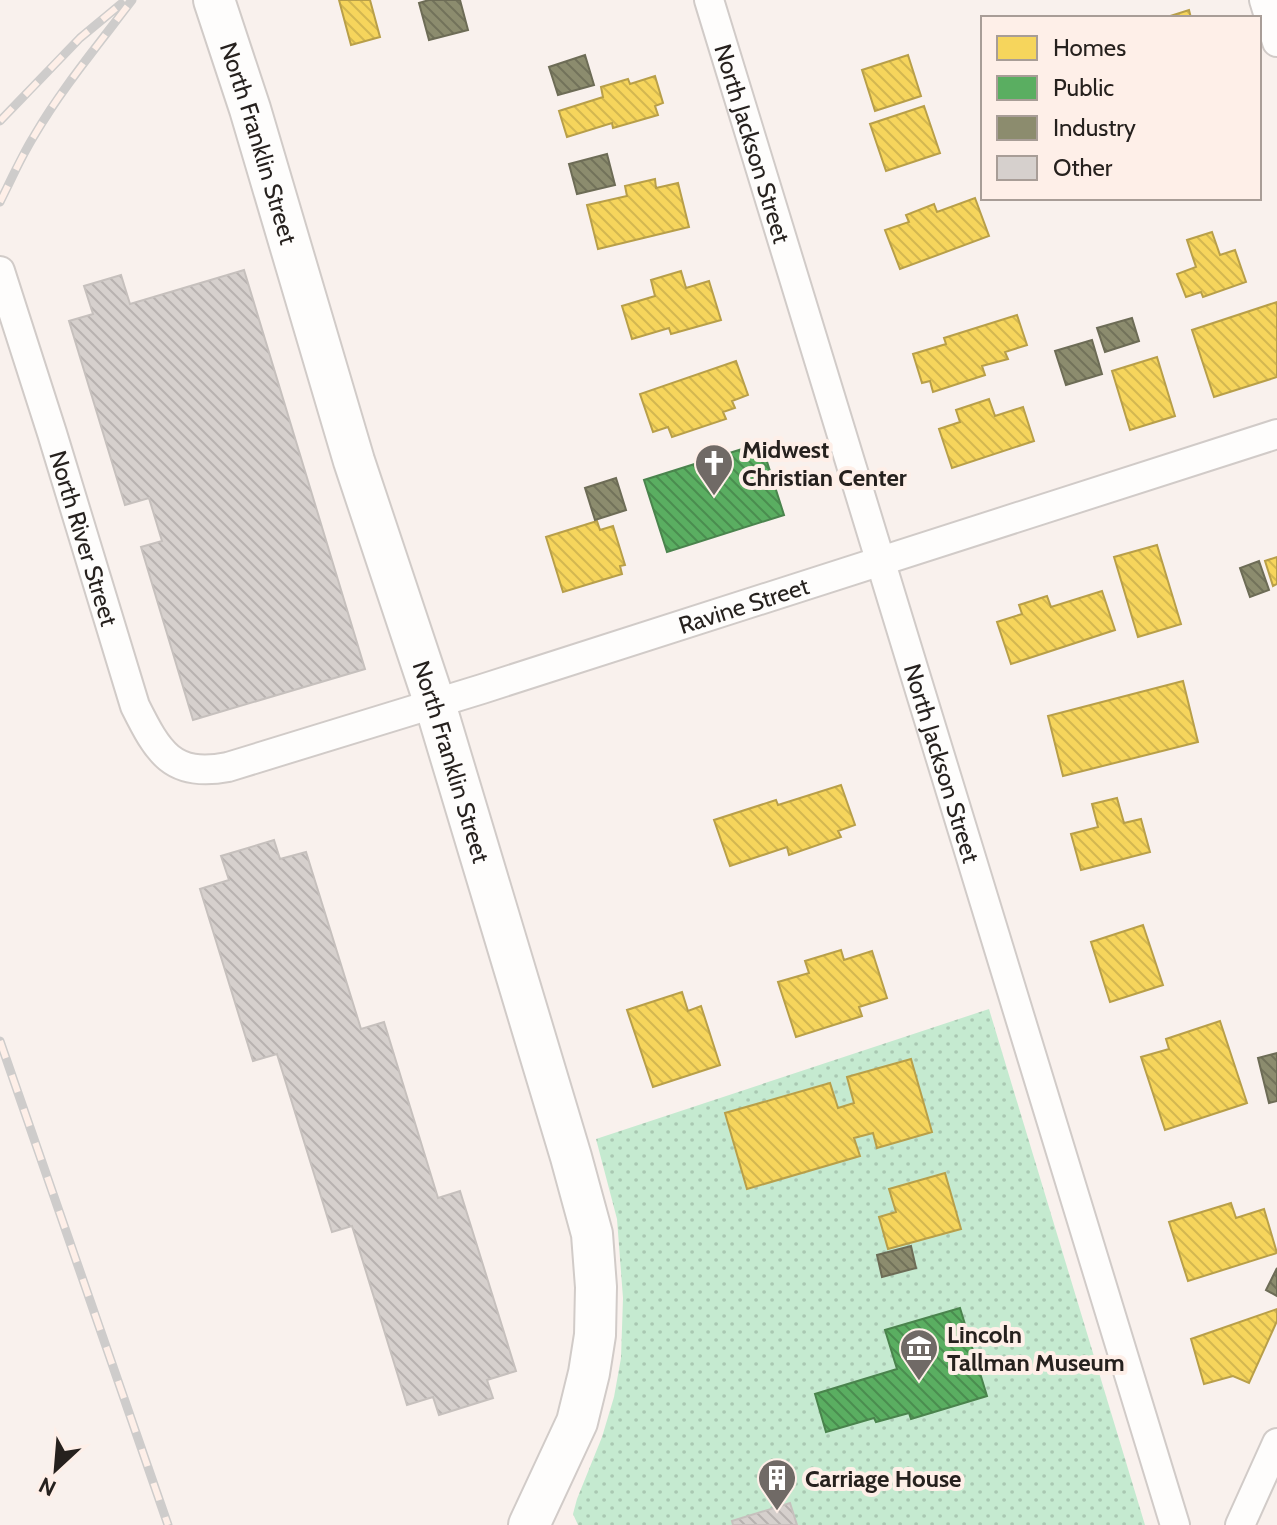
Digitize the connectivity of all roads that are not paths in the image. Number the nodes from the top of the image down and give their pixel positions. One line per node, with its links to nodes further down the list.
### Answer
1 (214, 0): 8 (main road, North Franklin Street)
2 (709, 0): 7 (street, North Jackson Street)
3 (1264, 0): 4 (street)
4 (1277, 42)
5 (0, 271): 9 (street, North River Street)
6 (1277, 434): 7 (street, Ravine Street)
7 (880, 562): 8 (street, Ravine Street); 12 (street, North Jackson Street)
8 (435, 704): 9 (street, Ravine Street); 11 (main road, North Franklin Street)
9 (209, 771)
10 (1277, 1443): 13 (street)
11 (529, 1525)
12 (1175, 1525)
13 (1240, 1525)

